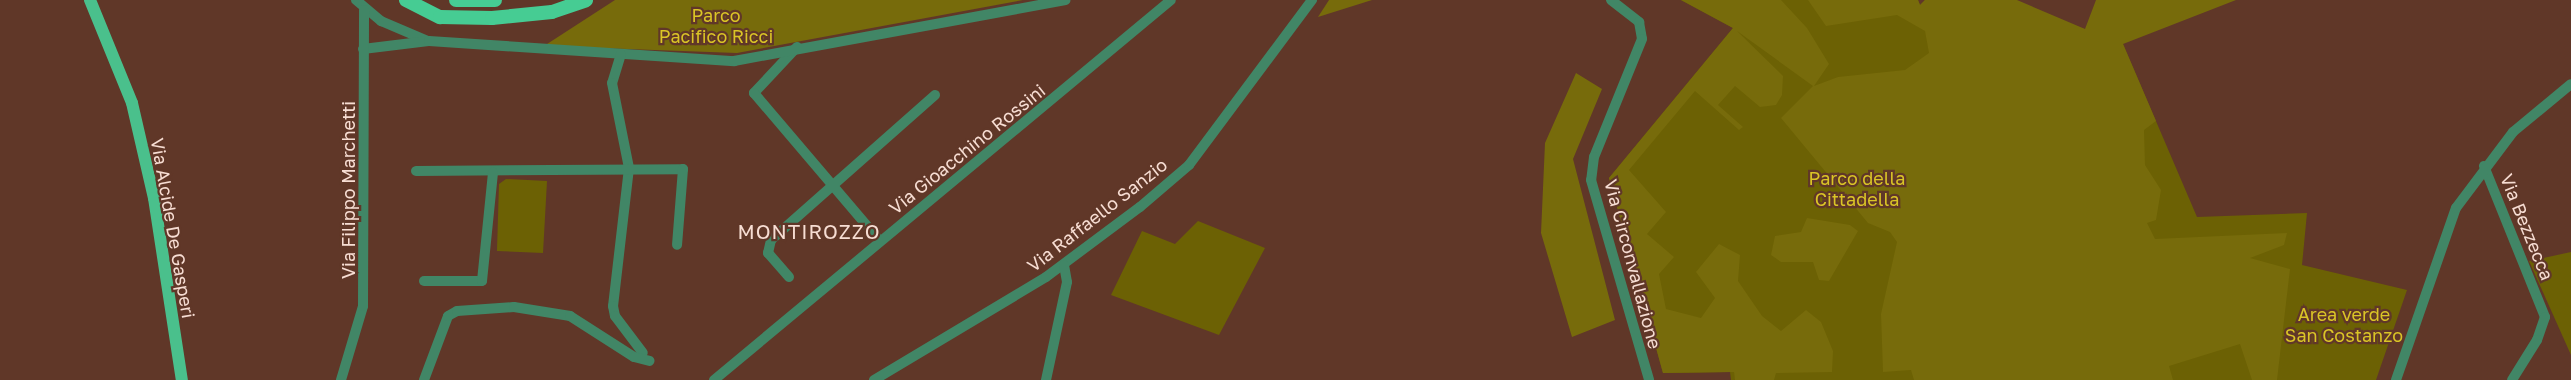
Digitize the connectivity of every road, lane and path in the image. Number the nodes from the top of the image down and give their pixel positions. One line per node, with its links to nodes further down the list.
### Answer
1 (90, 0): 28 (main road, Via Alcide De Gasperi)
2 (356, 0): 11 (street)
3 (406, 0): 6 (highway)
4 (456, 0): 5 (highway)
5 (495, 0)
6 (586, 0)
7 (1064, 0): 13 (street)
8 (1171, 0): 23 (street, Via Gioacchino Rossini)
9 (1312, 0): 25 (street, Via Raffaello Sanzio)
10 (1611, 0): 34 (street, Via Circonvallazione)
11 (364, 10): 12 (street); 14 (street, Via Filippo Marchetti)
12 (429, 41): 14 (street); 15 (street)
13 (797, 47): 15 (street); 22 (street)
14 (363, 49): 29 (street, Via Filippo Marchetti)
15 (621, 54): 19 (street)
16 (2571, 84): 18 (street)
17 (935, 95): 22 (street)
18 (2484, 166): 35 (street); 36 (street, Via Bezzecca)
19 (629, 168): 21 (street); 24 (street); 30 (street)
20 (416, 171): 21 (street)
21 (493, 173): 27 (street)
22 (831, 187): 23 (street); 26 (street)
23 (880, 242): 31 (street, Via Gioacchino Rossini)
24 (677, 245)
25 (1064, 265): 32 (street, Via Raffaello Sanzio); 33 (street)
26 (789, 278)
27 (424, 280)
28 (182, 380)
29 (341, 380)
30 (424, 380)
31 (714, 380)
32 (874, 380)
33 (1046, 380)
34 (1649, 380)
35 (2396, 380)
36 (2512, 380)

